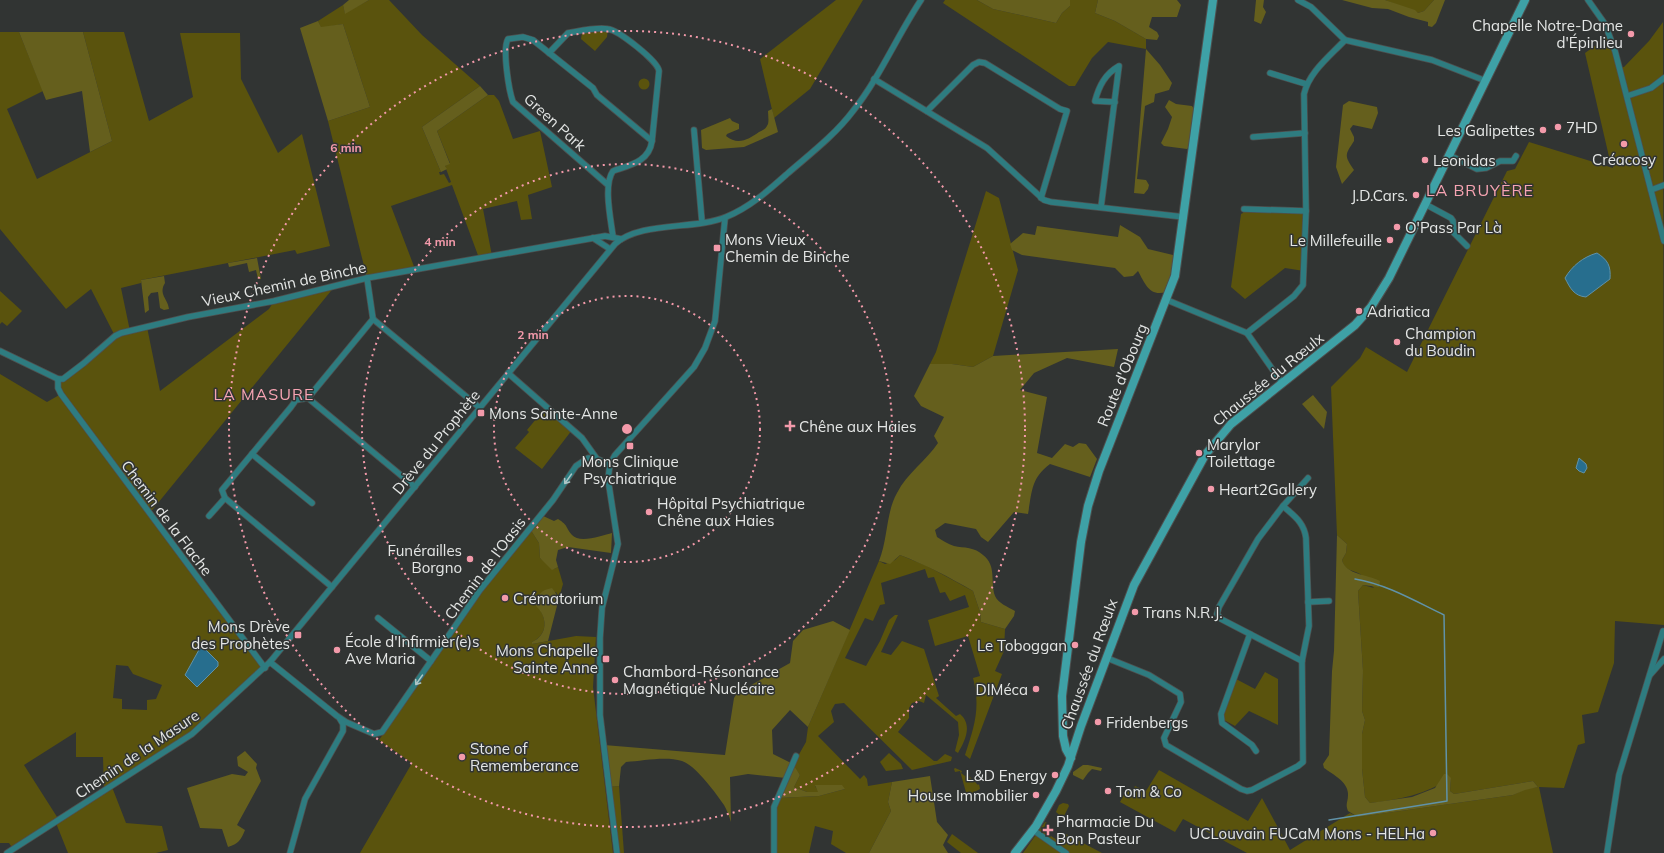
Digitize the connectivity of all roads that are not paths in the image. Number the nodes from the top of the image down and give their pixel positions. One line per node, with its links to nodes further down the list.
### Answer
1 (921, 0): 10 (street)
2 (1214, 0): 30 (main road, Route d'Obourg)
3 (1298, 0): 6 (street)
4 (1525, 0): 11 (main road, Chaussée du Rœulx)
5 (1588, 0): 13 (street)
6 (1345, 40): 11 (street); 12 (street)
7 (549, 53): 19 (street, Green Park); 19 (street); 23 (street, Green Park)
8 (1270, 73): 12 (street)
9 (1664, 78): 13 (street)
10 (874, 79): 15 (street); 31 (street)
11 (1486, 81): 20 (main road, Chaussée du Rœulx)
12 (1306, 84): 17 (street)
13 (1627, 96): 24 (street)
14 (1115, 102): 14 (street); 27 (street)
15 (928, 111): 25 (street); 25 (street)
16 (694, 130): 32 (street)
17 (1305, 133): 18 (street); 29 (street)
18 (1253, 137)
19 (652, 141): 23 (street)
20 (1449, 155): 21 (street); 26 (main road, Chaussée du Rœulx)
21 (1516, 156)
22 (1664, 184): 24 (street)
23 (608, 185): 34 (street)
24 (1651, 190): 36 (street)
25 (1042, 198): 27 (street)
26 (1425, 204): 37 (street); 46 (main road, Chaussée du Rœulx)
27 (1101, 207): 30 (street)
28 (1244, 209): 29 (street)
29 (1306, 211): 42 (street)
30 (1184, 217): 40 (main road, Route d'Obourg)
31 (725, 218): 32 (street); 51 (street)
32 (702, 222): 35 (street)
33 (593, 237): 34 (street, Vieux Chemin de Binche); 38 (street); 39 (street, Vieux Chemin de Binche)
34 (613, 237): 35 (street, Vieux Chemin de Binche)
35 (621, 239): 38 (street, Drève du Prophète)
36 (1664, 241)
37 (1467, 246)
38 (610, 249): 44 (street, Drève du Prophète)
39 (367, 278): 41 (street); 45 (street, Vieux Chemin de Binche)
40 (1167, 300): 42 (street); 74 (main road, Route d'Obourg)
41 (373, 319): 47 (street); 48 (street)
42 (1247, 333): 46 (street)
43 (0, 351): 45 (street)
44 (508, 373): 48 (street, Drève du Prophète); 50 (street)
45 (58, 379): 69 (street, Chemin de la Flache)
46 (1282, 383): 64 (main road, Chaussée du Rœulx)
47 (308, 398): 49 (street); 53 (street)
48 (480, 408): 53 (street, Drève du Prophète)
49 (252, 454): 54 (street); 55 (street)
50 (597, 459): 51 (street); 66 (street, Chemin de l'Oasis, one-way to 66)
51 (610, 464): 78 (street)
52 (1308, 478): 56 (street)
53 (415, 487): 58 (street, Drève du Prophète)
54 (225, 498): 57 (street); 58 (street)
55 (312, 503)
56 (1283, 506): 60 (street); 63 (street)
57 (208, 516)
58 (332, 587): 67 (street, Drève du Prophète)
59 (1329, 601): 60 (street)
60 (1308, 602): 68 (street)
61 (378, 618): 66 (street)
62 (1662, 631): 70 (street)
63 (1250, 634): 68 (street); 72 (street)
64 (1107, 658): 68 (street); 74 (main road, Chaussée du Rœulx)
65 (1664, 659): 70 (street)
66 (432, 661): 71 (street, Chemin de l'Oasis, one-way to 71)
67 (270, 662): 69 (street, Chemin de la Masure); 71 (street, Chemin de l'Oasis)
68 (1302, 662)
69 (265, 668): 76 (street, Chemin de la Masure)
70 (1649, 676): 82 (street)
71 (337, 716): 77 (street)
72 (1256, 751)
73 (796, 756): 79 (street)
74 (1071, 758): 75 (main road, Chaussée du Rœulx)
75 (1033, 830): 80 (main road, Chaussée du Rœulx); 81 (street)
76 (7, 853)
77 (290, 853)
78 (617, 853)
79 (774, 853)
80 (1015, 853)
81 (1066, 853)
82 (1607, 853)

